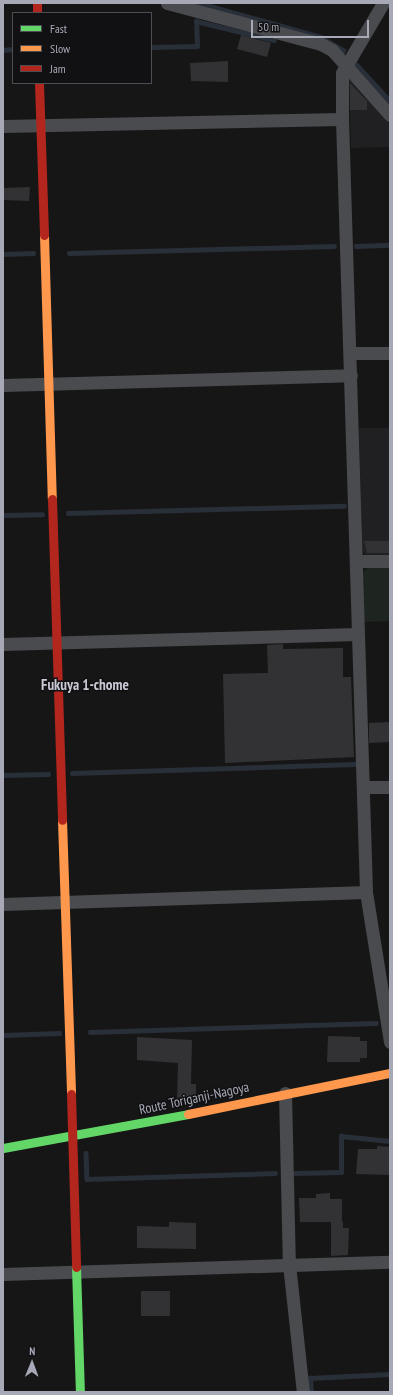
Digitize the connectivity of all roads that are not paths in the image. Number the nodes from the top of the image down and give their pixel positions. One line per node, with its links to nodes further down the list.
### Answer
1 (167, 3): 3 (street)
2 (383, 3): 3 (street)
3 (346, 66): 5 (street); 6 (street)
4 (39, 84): 7 (street)
5 (390, 115)
6 (342, 119): 7 (street); 9 (street)
7 (41, 125): 8 (street); 12 (street)
8 (3, 126)
9 (350, 353): 10 (street); 11 (street)
10 (390, 353)
11 (351, 375): 12 (street); 14 (street)
12 (48, 384): 13 (street); 17 (street)
13 (3, 385)
14 (356, 561): 15 (street); 16 (street)
15 (390, 561)
16 (357, 634): 17 (street); 19 (street)
17 (56, 643): 18 (street); 22 (street)
18 (3, 644)
19 (364, 787): 20 (street); 21 (street)
20 (390, 787)
21 (366, 892): 22 (street); 24 (street)
22 (64, 903): 23 (street); 27 (street)
23 (3, 904)
24 (390, 1042)
25 (390, 1073): 26 (street, Route Toriganji-Nagoya)
26 (285, 1093): 27 (street, Route Toriganji-Nagoya); 30 (street)
27 (70, 1136): 28 (street, Route Toriganji-Nagoya); 31 (street)
28 (3, 1148)
29 (390, 1262): 30 (street)
30 (290, 1264): 31 (street); 34 (street)
31 (76, 1272): 32 (street); 33 (street)
32 (3, 1274)
33 (80, 1392)
34 (303, 1392)

